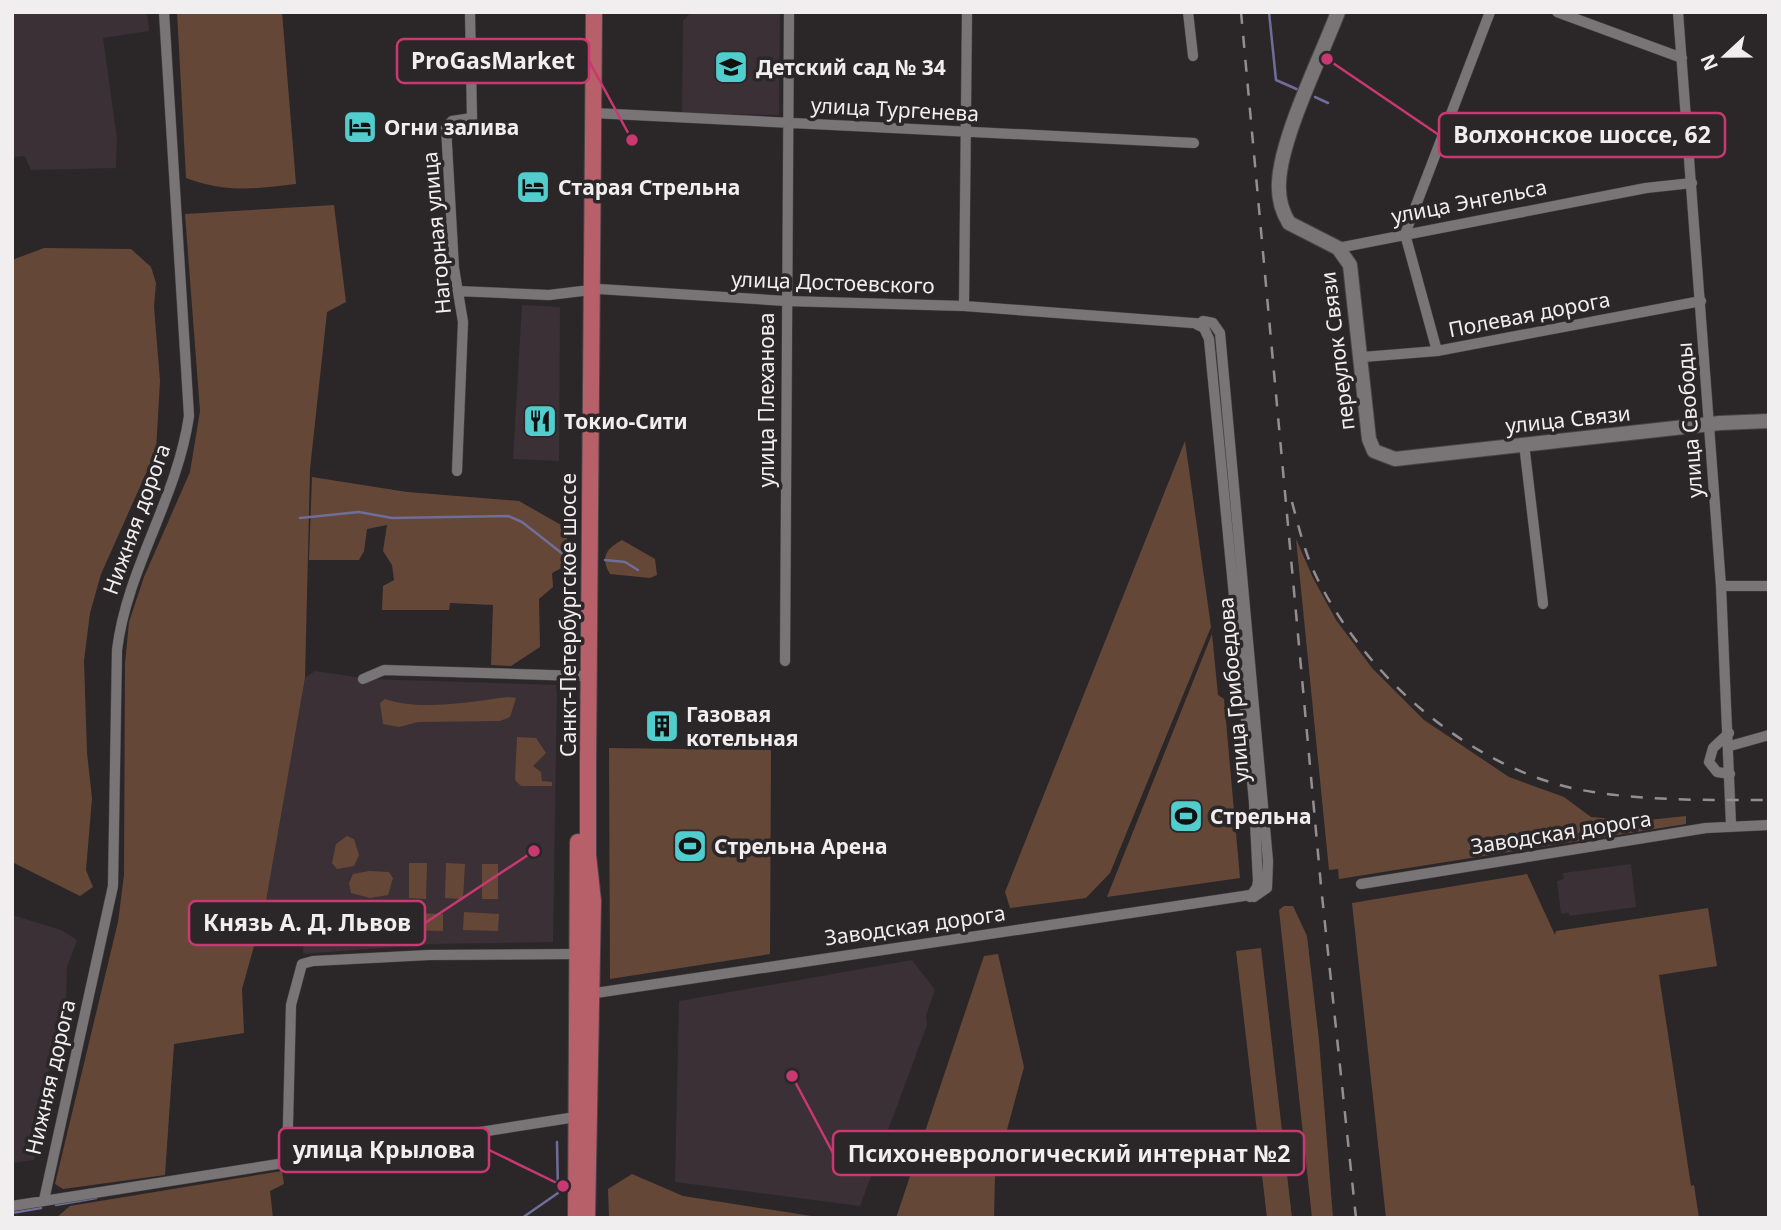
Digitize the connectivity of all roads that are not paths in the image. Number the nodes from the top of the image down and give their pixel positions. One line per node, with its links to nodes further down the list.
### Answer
1 (164, 12): 53 (street, Нижняя дорога)
2 (470, 12): 21 (street, Нагорная улица)
3 (584, 12): 22 (main road, Санкт-Петербургское шоссе)
4 (594, 12): 14 (main road, Санкт-Петербургское шоссе)
5 (789, 12): 15 (street, улица Плеханова)
6 (967, 12): 16 (street)
7 (1188, 12): 12 (street)
8 (1338, 12): 20 (street)
9 (1490, 12): 19 (street)
10 (1557, 12): 13 (street)
11 (1678, 12): 13 (street, улица Свободы)
12 (1193, 56)
13 (1682, 58): 18 (street, улица Свободы)
14 (593, 113): 15 (street, улица Тургенева); 22 (main road, Санкт-Петербургское шоссе)
15 (786, 123): 16 (street, улица Тургенева); 23 (street, улица Плеханова)
16 (967, 132): 17 (street, улица Тургенева); 25 (street)
17 (1194, 143)
18 (1692, 183): 19 (street, улица Энгельса); 24 (street, улица Свободы)
19 (1405, 234): 20 (street, улица Энгельса); 28 (street)
20 (1338, 248): 29 (street, переулок Связи)
21 (457, 291): 22 (street, улица Достоевского); 34 (street, Нагорная улица)
22 (587, 291): 23 (street, улица Достоевского); 39 (main road, Санкт-Петербургское шоссе); 50 (main road, Санкт-Петербургское шоссе)
23 (786, 301): 25 (street, улица Достоевского); 38 (street, улица Плеханова)
24 (1701, 301): 28 (street, Полевая дорога); 31 (street, улица Свободы)
25 (964, 306): 26 (street, улица Достоевского)
26 (1193, 322): 27 (street, улица Достоевского); 48 (street, улица Грибоедова)
27 (1206, 324)
28 (1437, 351): 29 (street, Полевая дорога)
29 (1363, 357): 33 (street, переулок Связи)
30 (1769, 421): 31 (street, улица Связи)
31 (1707, 425): 32 (street, улица Связи); 35 (street, улица Свободы)
32 (1524, 444): 33 (street, улица Связи); 37 (street)
33 (1374, 451)
34 (457, 471)
35 (1721, 586): 36 (street); 41 (street, улица Свободы)
36 (1769, 586)
37 (1543, 604)
38 (785, 661)
39 (580, 676): 40 (street); 49 (main road, Санкт-Петербургское шоссе)
40 (363, 678)
41 (1729, 733): 43 (street, улица Свободы); 44 (street)
42 (1769, 735): 43 (street)
43 (1730, 746): 44 (street, улица Свободы)
44 (1730, 774): 45 (street, улица Свободы)
45 (1731, 825): 46 (street, Заводская дорога); 47 (street, Заводская дорога)
46 (1769, 825)
47 (1361, 884)
48 (1253, 896): 50 (street, Заводская дорога)
49 (578, 954): 50 (main road, Санкт-Петербургское шоссе); 52 (street)
50 (584, 994): 51 (main road, Санкт-Петербургское шоссе)
51 (582, 1116): 52 (street); 55 (main road, Санкт-Петербургское шоссе); 56 (main road, Санкт-Петербургское шоссе)
52 (287, 1163): 53 (street)
53 (44, 1200): 54 (street)
54 (12, 1206)
55 (576, 1218)
56 (587, 1218)

